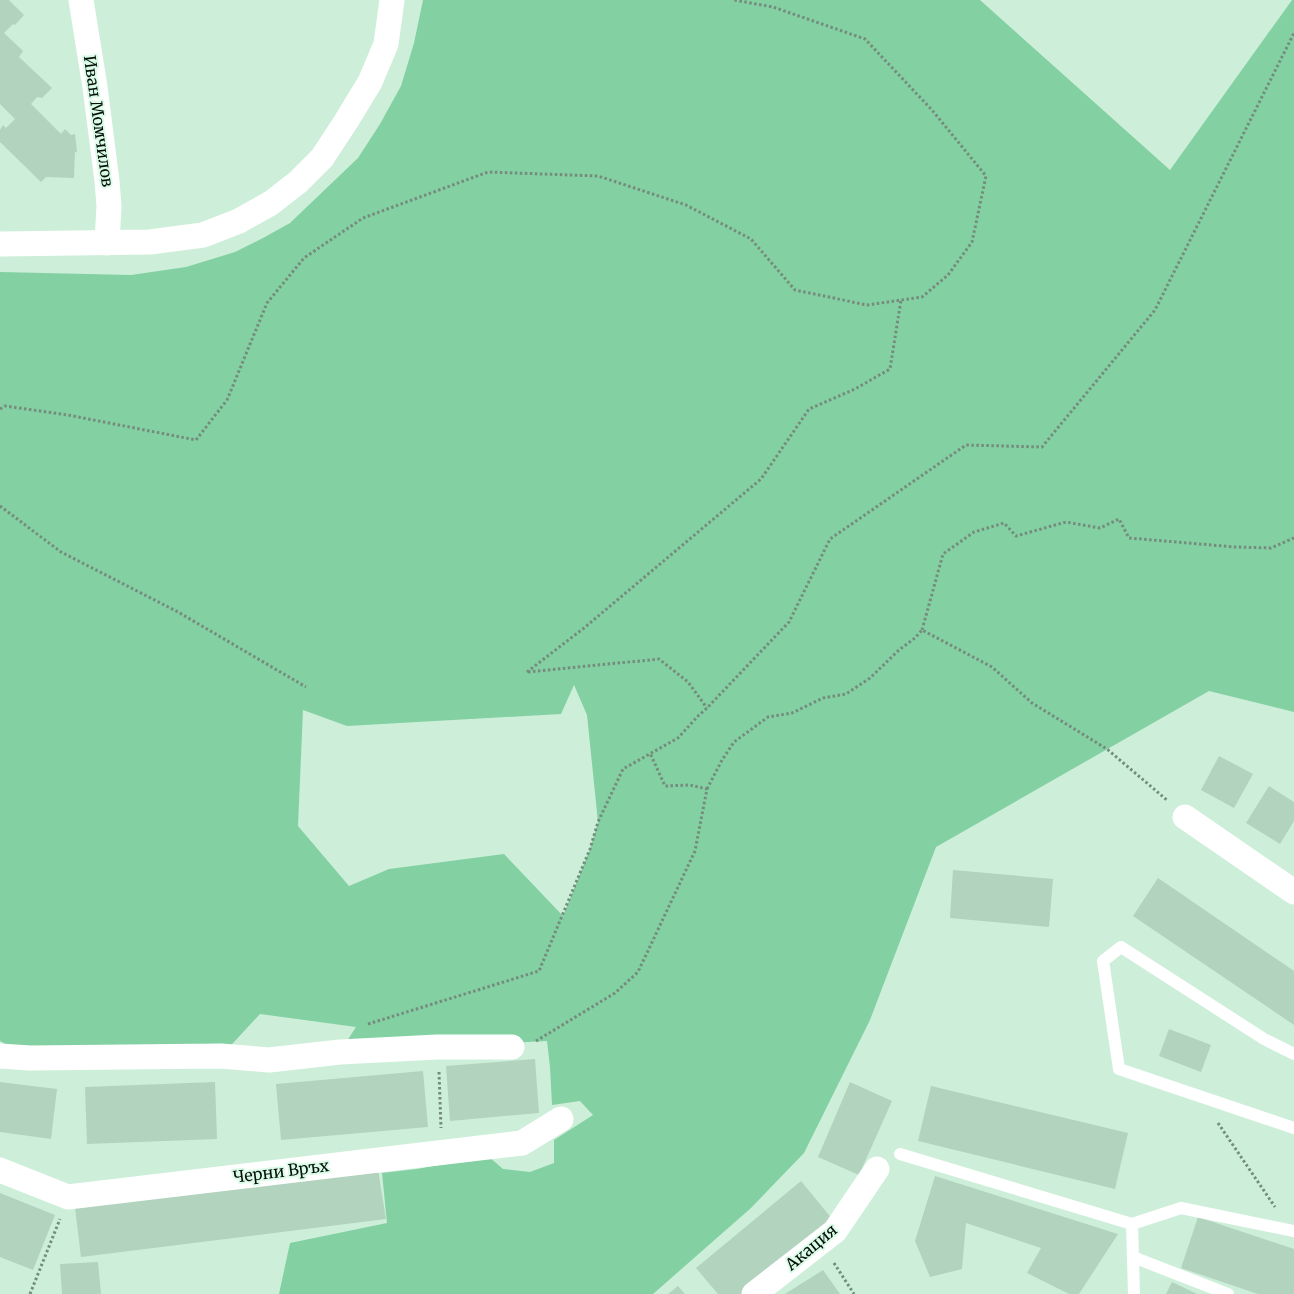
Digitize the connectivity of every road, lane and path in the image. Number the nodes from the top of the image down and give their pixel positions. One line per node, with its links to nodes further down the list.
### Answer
1 (81, 0): 5 (street, Иван Момчилов)
2 (392, 0): 5 (street)
3 (734, 0): 7 (path)
4 (1294, 32): 13 (path)
5 (106, 243): 6 (street)
6 (0, 244)
7 (902, 300): 8 (path); 13 (path)
8 (0, 409)
9 (0, 506): 12 (path)
10 (1294, 538): 11 (path)
11 (922, 630): 15 (path); 16 (path)
12 (306, 687)
13 (707, 708): 14 (path)
14 (650, 753): 15 (path); 18 (path)
15 (707, 789): 21 (path)
16 (1185, 817): 17 (street)
17 (1294, 892)
18 (365, 1025)
19 (0, 1044): 24 (street)
20 (438, 1047): 21 (street); 24 (street); 28 (path)
21 (512, 1047)
22 (1294, 1054): 25 (lane)
23 (0, 1056): 24 (street)
24 (30, 1058)
25 (1200, 1097): 27 (lane); 34 (path)
26 (561, 1119): 28 (street, Черни Връх)
27 (1294, 1128)
28 (442, 1152): 32 (street, Черни Връх)
29 (900, 1154): 33 (lane)
30 (877, 1168): 35 (street, Акация)
31 (0, 1170): 32 (street, Черни Връх)
32 (68, 1197): 37 (path)
33 (1132, 1224): 34 (lane); 36 (lane)
34 (1292, 1230)
35 (820, 1243): 38 (street, Акация); 39 (path)
36 (1133, 1257): 40 (lane); 41 (lane)
37 (30, 1294)
38 (754, 1294)
39 (854, 1294)
40 (1134, 1294)
41 (1228, 1294)

